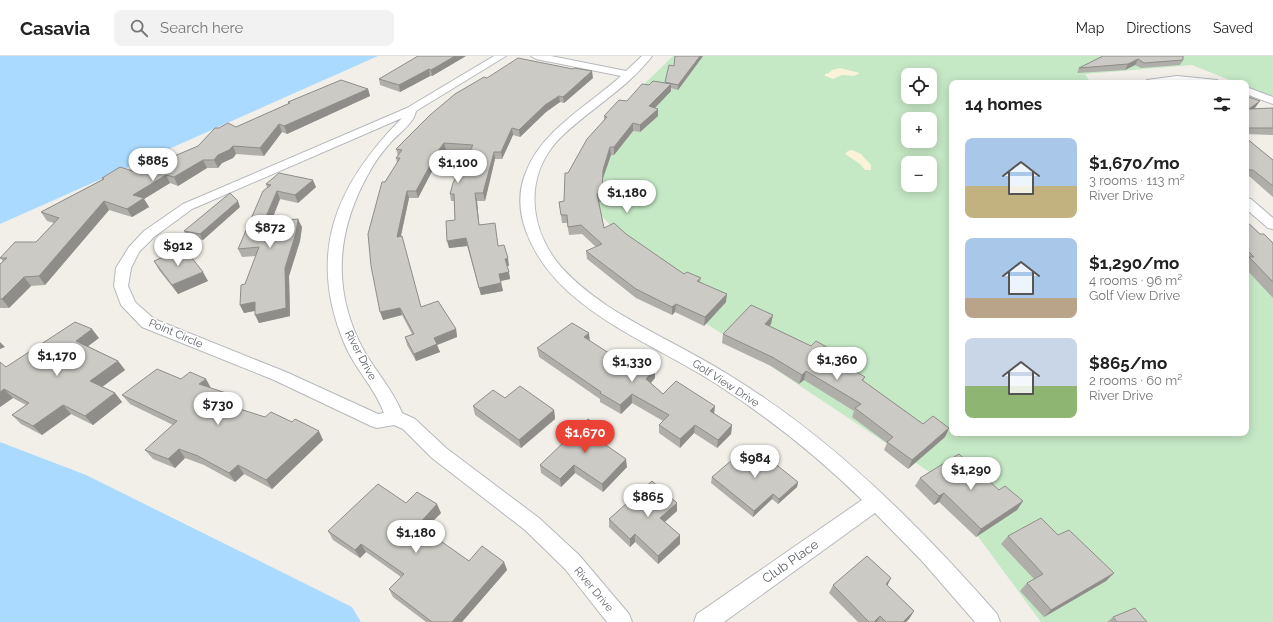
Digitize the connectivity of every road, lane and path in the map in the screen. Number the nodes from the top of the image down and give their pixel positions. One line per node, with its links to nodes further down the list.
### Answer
1 (501, 56): 9 (street, River Drive)
2 (536, 56): 4 (street)
3 (647, 56): 4 (street, Golf View Drive)
4 (628, 74): 13 (street, Golf View Drive)
5 (1162, 80): 6 (street)
6 (1193, 80)
7 (1249, 91): 8 (street)
8 (1273, 101)
9 (411, 110): 12 (street, River Drive); 12 (street, Point Circle)
10 (1249, 205): 11 (street)
11 (1273, 225)
12 (395, 418): 14 (street, River Drive)
13 (876, 501): 15 (street, Club Place); 16 (street, Golf View Drive)
14 (621, 622)
15 (705, 622)
16 (989, 622)

